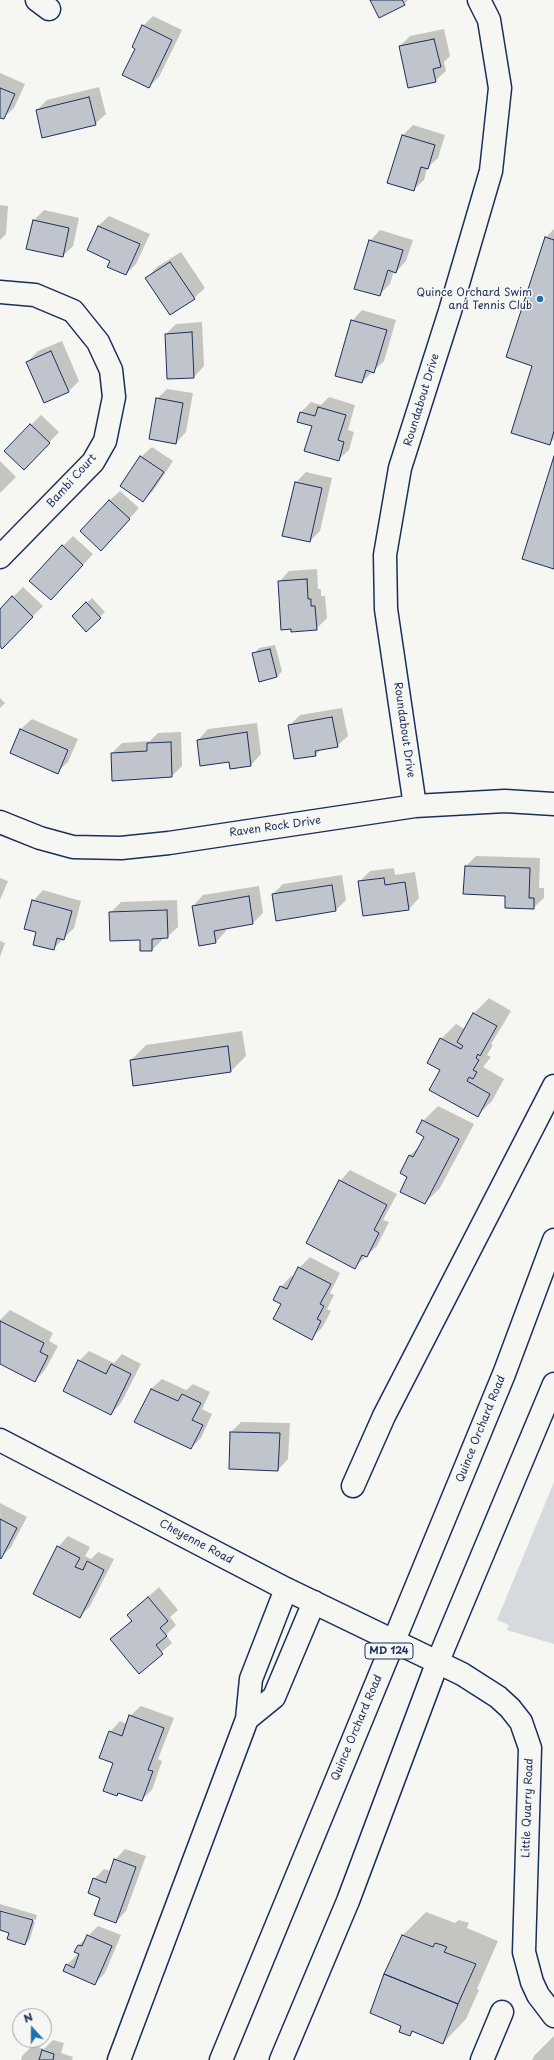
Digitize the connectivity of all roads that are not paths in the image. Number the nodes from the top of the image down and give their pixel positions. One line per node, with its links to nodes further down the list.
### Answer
1 (479, 0): 5 (street, Roundabout Drive)
2 (0, 292): 3 (street, Bambi Court)
3 (0, 557)
4 (554, 804): 5 (street, Raven Rock Drive)
5 (415, 806): 6 (street, Raven Rock Drive)
6 (0, 822)
7 (554, 1086): 11 (street)
8 (554, 1240): 14 (street, Quince Orchard Road / MD 124)
9 (554, 1384): 15 (street)
10 (0, 1440): 12 (street, Cheyenne Road)
11 (353, 1486)
12 (286, 1589): 13 (street, Cheyenne Road); 16 (street)
13 (314, 1602): 14 (street, Cheyenne Road); 16 (street)
14 (394, 1640): 15 (street, Little Quarry Road); 20 (street, Quince Orchard Road / MD 124)
15 (438, 1661): 18 (street, Little Quarry Road); 21 (street)
16 (247, 1719): 19 (street)
17 (502, 2012): 22 (street)
18 (554, 2016)
19 (119, 2060)
20 (221, 2060)
21 (281, 2060)
22 (482, 2060)

